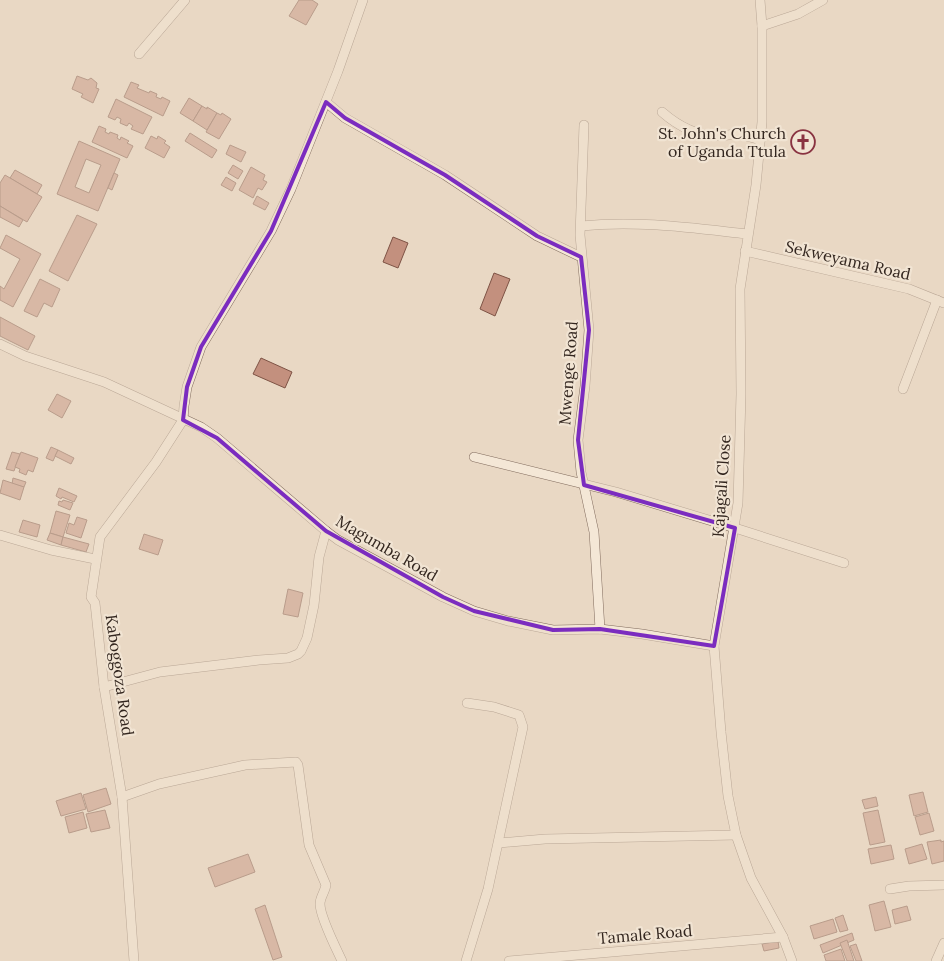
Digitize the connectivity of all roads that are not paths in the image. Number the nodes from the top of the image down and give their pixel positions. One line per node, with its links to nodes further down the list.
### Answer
1 (185, 0): 6 (street)
2 (363, 0): 7 (street)
3 (760, 0): 5 (street, Kajagali Close)
4 (823, 0): 5 (street)
5 (762, 26): 10 (street, Kajagali Close)
6 (139, 54)
7 (326, 102): 14 (street); 18 (street)
8 (662, 112): 10 (street)
9 (584, 126): 11 (street, Mwenge Road)
10 (760, 140): 12 (street, Kajagali Close)
11 (581, 226): 12 (street); 14 (street, Mwenge Road)
12 (748, 234): 13 (street, Kajagali Close)
13 (745, 251): 15 (street, Sekweyama Road); 21 (street, Kajagali Close)
14 (581, 257): 20 (street, Mwenge Road)
15 (941, 301): 17 (street)
16 (0, 344): 18 (street, Magumba Road)
17 (903, 389)
18 (183, 420): 22 (street, Magumba Road); 24 (street, Kaboggoza Road)
19 (474, 457): 20 (street)
20 (584, 485): 21 (street); 26 (street, Mwenge Road)
21 (735, 528): 25 (street); 27 (street, Kajagali Close)
22 (326, 532): 26 (street, Magumba Road); 28 (street)
23 (0, 535): 24 (street)
24 (96, 559): 28 (street, Kaboggoza Road)
25 (844, 563)
26 (600, 629): 27 (street, Magumba Road)
27 (714, 646): 31 (street, Kajagali Close)
28 (104, 687): 30 (street, Kaboggoza Road)
29 (467, 703): 32 (street)
30 (122, 797): 37 (street, Kaboggoza Road); 38 (street)
31 (736, 835): 32 (street); 35 (street, Kajagali Close)
32 (499, 843): 39 (street)
33 (944, 885): 34 (street)
34 (890, 889)
35 (783, 937): 40 (street, Tamale Road); 41 (street, Kajagali Close)
36 (944, 943): 42 (street)
37 (134, 961)
38 (342, 961)
39 (466, 961)
40 (509, 961)
41 (792, 961)
42 (936, 961)

